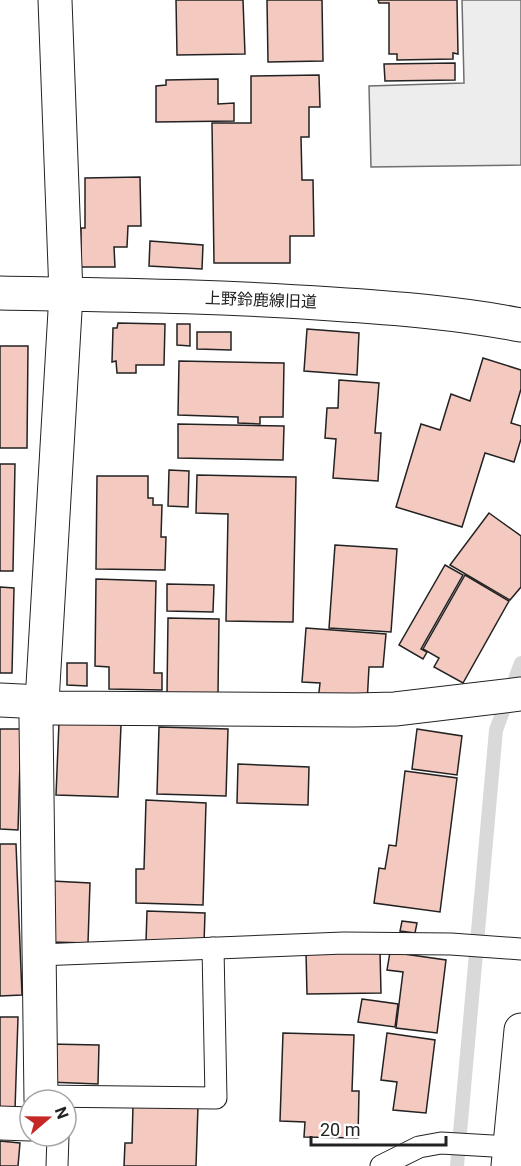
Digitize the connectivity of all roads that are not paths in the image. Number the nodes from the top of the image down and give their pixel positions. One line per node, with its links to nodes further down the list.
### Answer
1 (55, 0): 3 (street)
2 (0, 293): 3 (street, 上野鈴鹿線旧道)
3 (66, 294): 4 (street, 上野鈴鹿線旧道); 7 (street)
4 (521, 325)
5 (521, 694): 7 (street)
6 (0, 700): 7 (street)
7 (42, 702): 10 (street)
8 (213, 948): 9 (lane); 10 (lane); 13 (lane)
9 (514, 949)
10 (38, 955): 12 (street)
11 (521, 1030): 17 (street)
12 (38, 1088)
13 (78, 1105)
14 (18, 1115): 15 (street)
15 (0, 1123)
16 (58, 1148): 18 (lane)
17 (505, 1153): 19 (lane)
18 (57, 1166)
19 (381, 1166)

